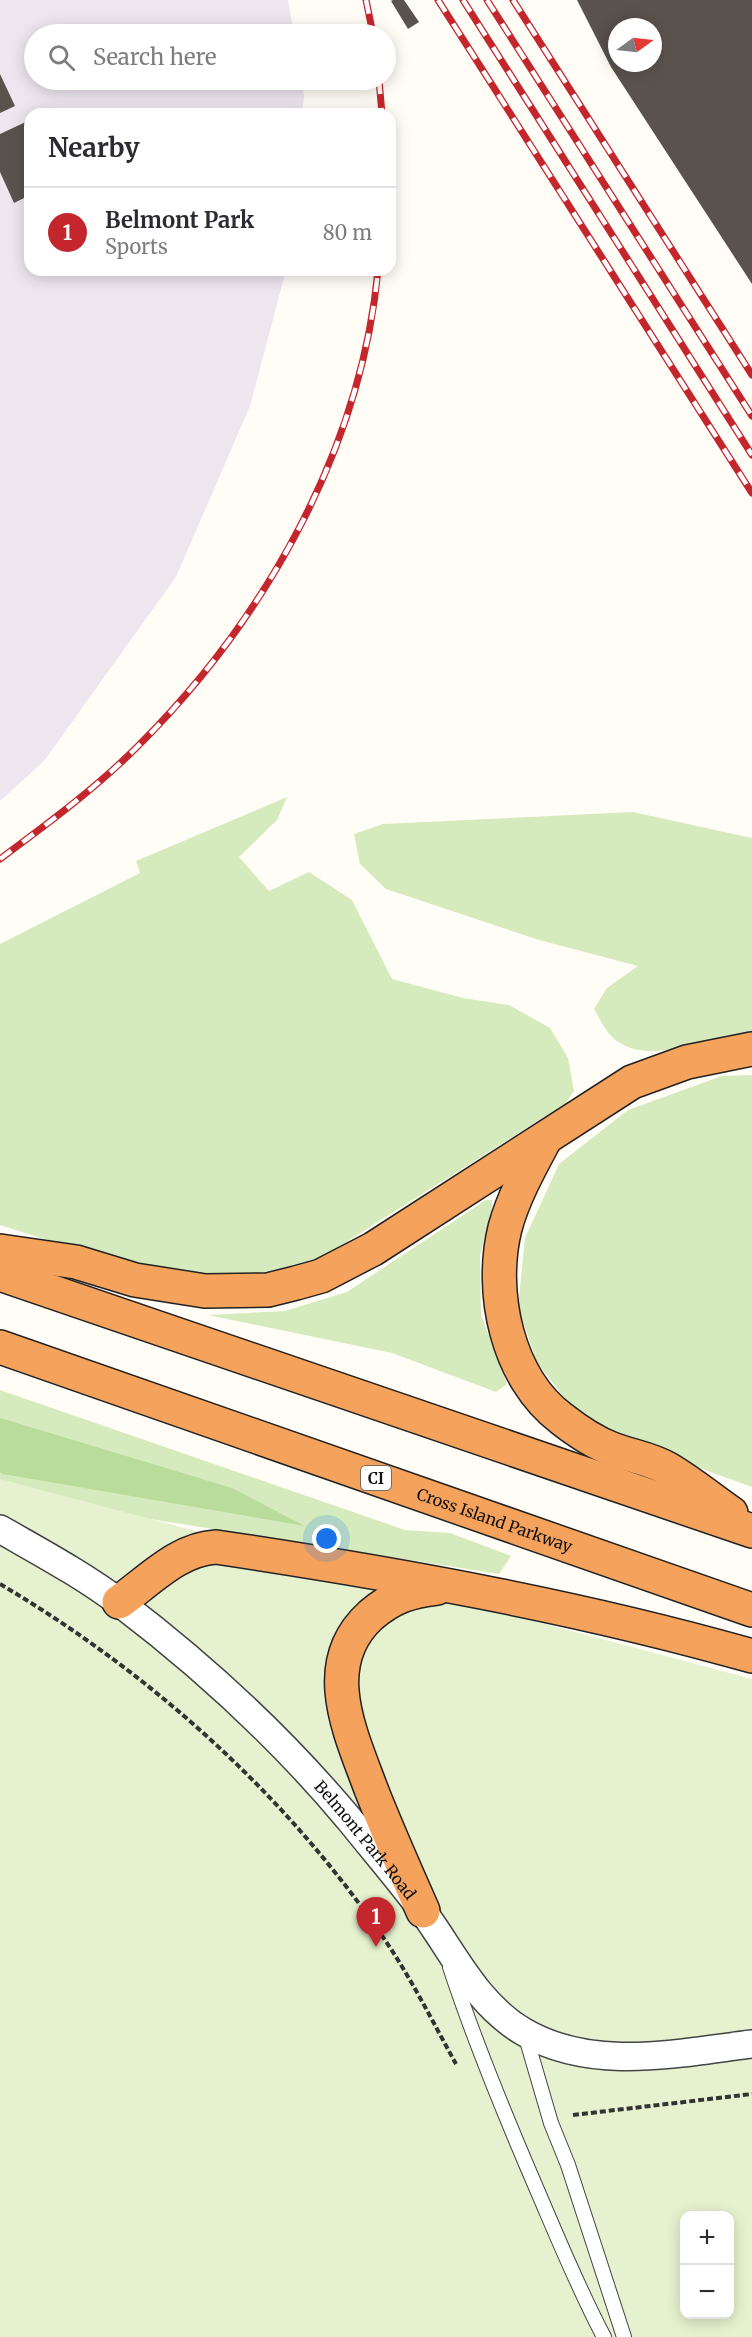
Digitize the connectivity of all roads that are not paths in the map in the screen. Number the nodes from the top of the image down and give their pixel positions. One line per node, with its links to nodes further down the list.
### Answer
1 (752, 1048): 2 (highway)
2 (545, 1140): 3 (highway); 7 (highway)
3 (0, 1251)
4 (0, 1274): 7 (highway)
5 (0, 1347): 10 (highway, Cross Island Parkway / CI)
6 (0, 1529): 9 (street, Belmont Park Road)
7 (752, 1529)
8 (447, 1586): 9 (highway); 11 (highway); 12 (highway)
9 (119, 1602): 12 (street, Belmont Park Road)
10 (752, 1610)
11 (752, 1656)
12 (423, 1911): 13 (street, Belmont Park Road)
13 (441, 1939): 14 (street, Belmont Park Road); 16 (lane)
14 (524, 2032): 15 (street, Belmont Park Road); 17 (lane)
15 (752, 2044)
16 (604, 2337)
17 (624, 2337)

